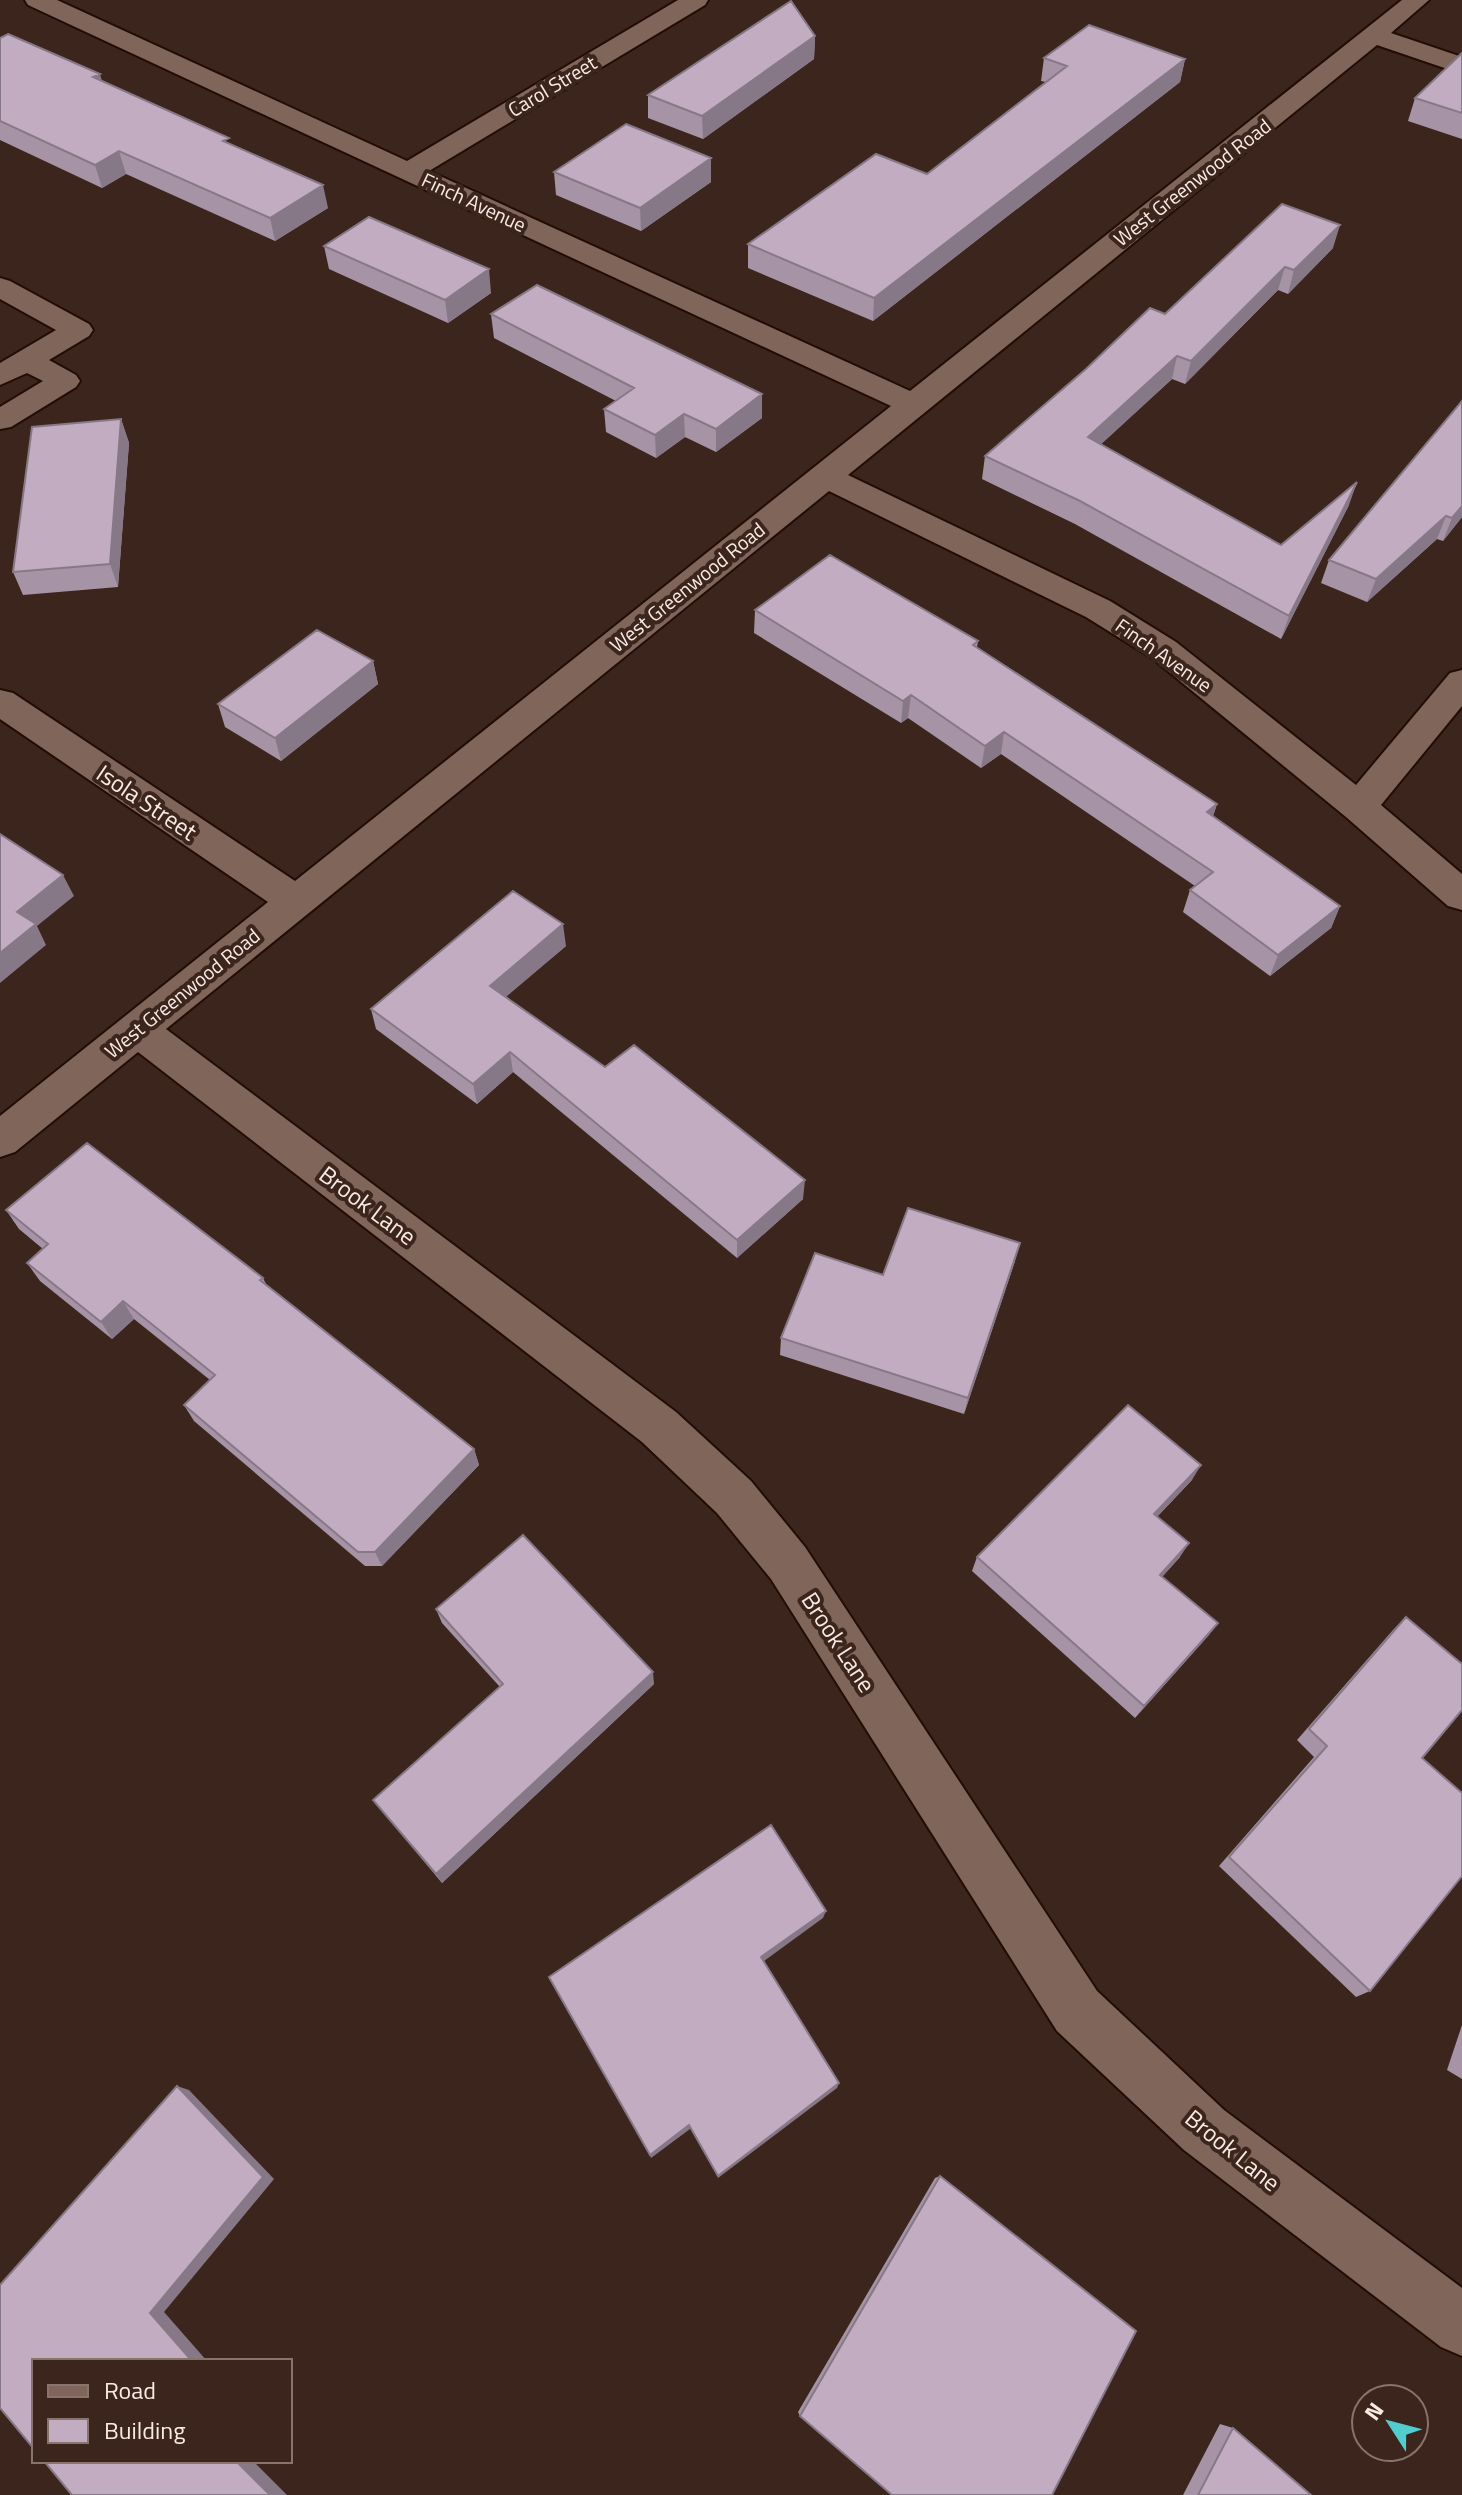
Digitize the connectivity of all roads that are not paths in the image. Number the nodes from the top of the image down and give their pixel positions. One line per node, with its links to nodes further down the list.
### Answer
1 (37, 0): 6 (street, Finch Avenue)
2 (696, 0): 6 (street, Carol Street)
3 (1417, 0): 4 (street, West Greenwood Road)
4 (1375, 36): 5 (street); 10 (street, West Greenwood Road)
5 (1462, 66)
6 (408, 172): 10 (street, Finch Avenue)
7 (0, 287): 8 (street)
8 (27, 360): 9 (street); 11 (street)
9 (0, 376)
10 (912, 404): 12 (street, West Greenwood Road)
11 (0, 420)
12 (825, 476): 15 (street, Finch Avenue); 17 (street, West Greenwood Road)
13 (1462, 682): 15 (street)
14 (0, 702): 17 (street, Isola Street)
15 (1359, 807): 16 (street, Finch Avenue)
16 (1462, 896)
17 (295, 901): 18 (street, West Greenwood Road)
18 (138, 1030): 19 (street, West Greenwood Road); 20 (street, Brook Lane)
19 (0, 1140)
20 (1462, 2326)

